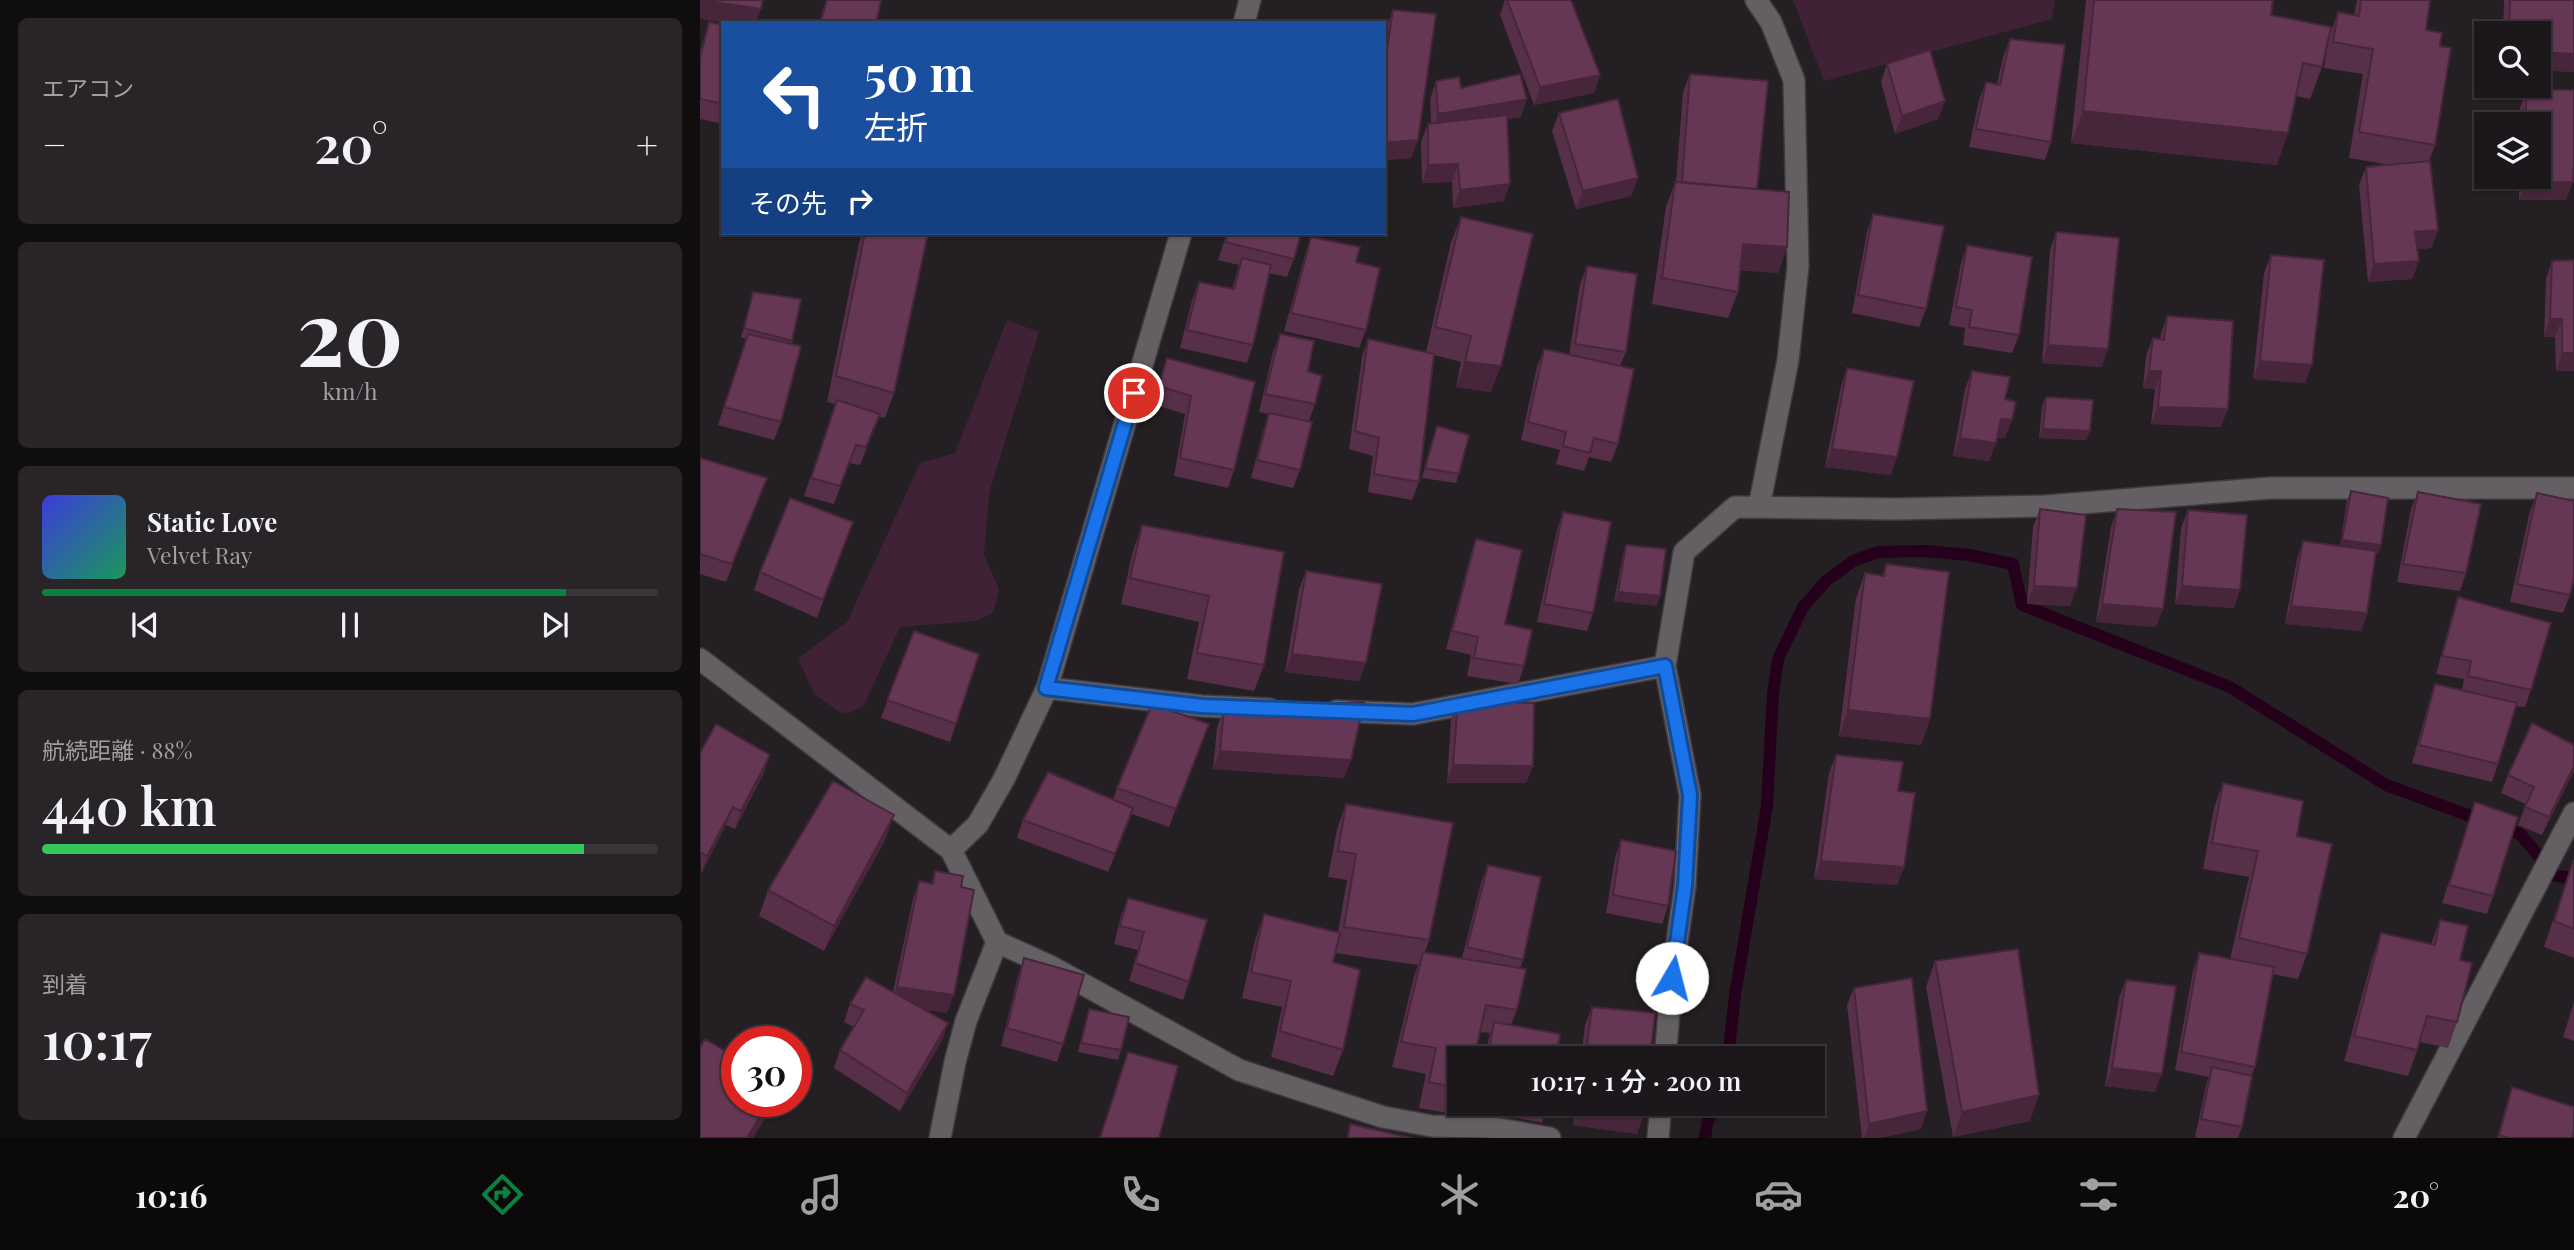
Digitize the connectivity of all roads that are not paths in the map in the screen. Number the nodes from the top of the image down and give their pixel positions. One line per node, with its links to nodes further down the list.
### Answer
1 (1250, 0): 3 (street)
2 (1756, 0): 6 (street)
3 (1245, 21)
4 (1180, 235): 9 (street)
5 (2574, 488): 6 (street)
6 (1759, 507): 8 (street)
7 (700, 659): 13 (street)
8 (1665, 666): 11 (street); 15 (street)
9 (1046, 688): 10 (street); 13 (street)
10 (1294, 710)
11 (1321, 711)
12 (2574, 813): 20 (street)
13 (951, 850): 14 (street)
14 (997, 942): 17 (street); 18 (street)
15 (1666, 1046)
16 (1660, 1116): 19 (street)
17 (940, 1138)
18 (1549, 1138)
19 (1658, 1138)
20 (2404, 1138)

